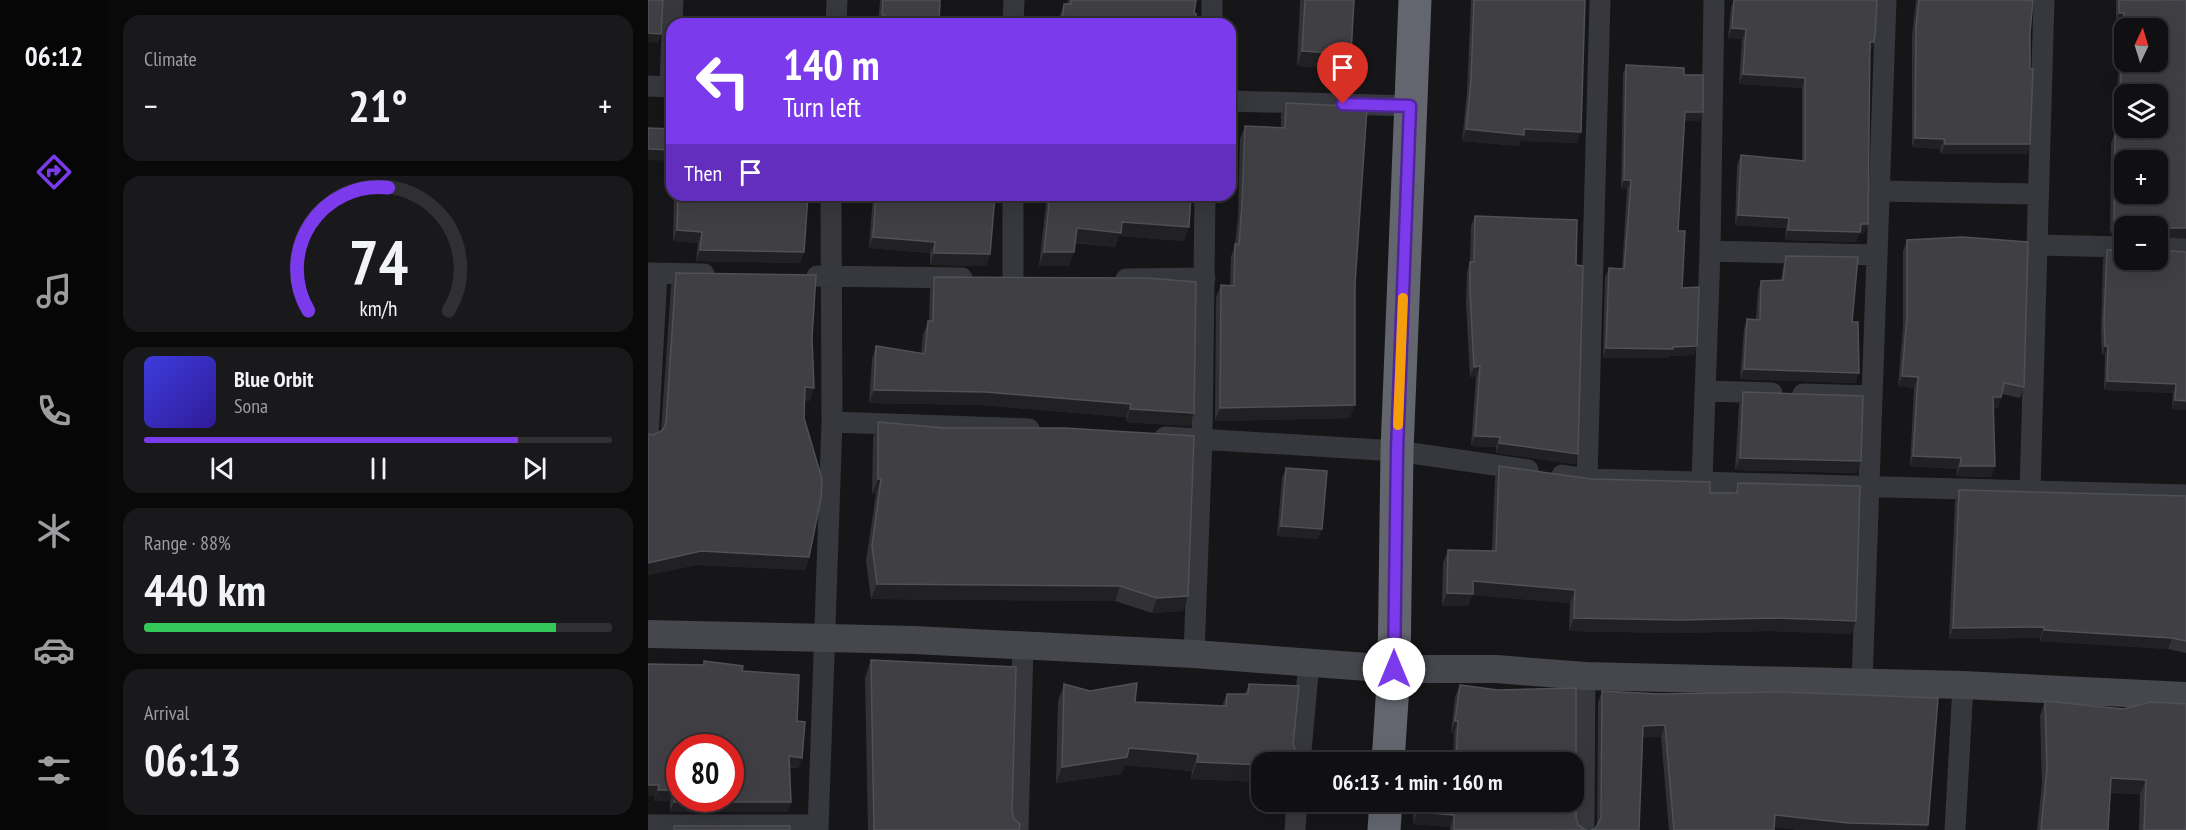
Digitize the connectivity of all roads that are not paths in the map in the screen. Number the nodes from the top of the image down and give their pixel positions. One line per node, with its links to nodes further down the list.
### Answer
1 (673, 0): 10 (street)
2 (837, 0): 11 (street)
3 (1014, 0): 12 (street)
4 (1212, 0): 13 (street)
5 (1415, 0): 17 (highway)
6 (1600, 0): 45 (street)
7 (1714, 0): 27 (street)
8 (1886, 0): 18 (street)
9 (2044, 0): 19 (street)
10 (672, 18)
11 (836, 18)
12 (1013, 18)
13 (1212, 18)
14 (648, 86): 15 (street)
15 (666, 87)
16 (1236, 101): 17 (street)
17 (1410, 106): 44 (highway)
18 (1878, 191): 19 (street); 28 (street)
19 (2038, 194): 23 (street)
20 (831, 201): 32 (street)
21 (1013, 201): 34 (street)
22 (1205, 201): 33 (street)
23 (2038, 245): 24 (street); 48 (street)
24 (2114, 247)
25 (2168, 248): 26 (street)
26 (2186, 249)
27 (1710, 251): 28 (street); 37 (street)
28 (1877, 255): 38 (street)
29 (652, 274): 30 (street); 41 (street)
30 (726, 275)
31 (795, 275): 32 (street)
32 (830, 276): 34 (street); 39 (street)
33 (1204, 278): 36 (street); 43 (street)
34 (1013, 279): 35 (street)
35 (1037, 279)
36 (1109, 279)
37 (1707, 392): 38 (street); 46 (street)
38 (1872, 396): 47 (street)
39 (832, 422): 40 (street); 51 (street)
40 (1045, 430)
41 (648, 436)
42 (1146, 436): 43 (street)
43 (1202, 439): 44 (street); 53 (street)
44 (1397, 451): 45 (street); 55 (highway)
45 (1587, 478): 46 (street)
46 (1702, 480): 47 (street)
47 (1869, 485): 48 (street); 57 (street)
48 (2030, 491): 49 (street)
49 (2186, 495)
50 (648, 634): 51 (street)
51 (824, 636): 52 (street); 65 (street)
52 (1023, 646): 53 (street); 66 (street)
53 (1194, 654): 54 (street)
54 (1308, 662): 55 (street); 60 (street)
55 (1394, 669): 56 (street); 61 (highway)
56 (1585, 676): 57 (street); 69 (street)
57 (1862, 682): 58 (street)
58 (1963, 685): 59 (street); 70 (street)
59 (2186, 696)
60 (1301, 752)
61 (1389, 752)
62 (1296, 812): 67 (street)
63 (1385, 812): 68 (highway)
64 (648, 825): 65 (street)
65 (818, 827)
66 (1018, 830)
67 (1295, 830)
68 (1384, 830)
69 (1584, 830)
70 (1954, 830)

